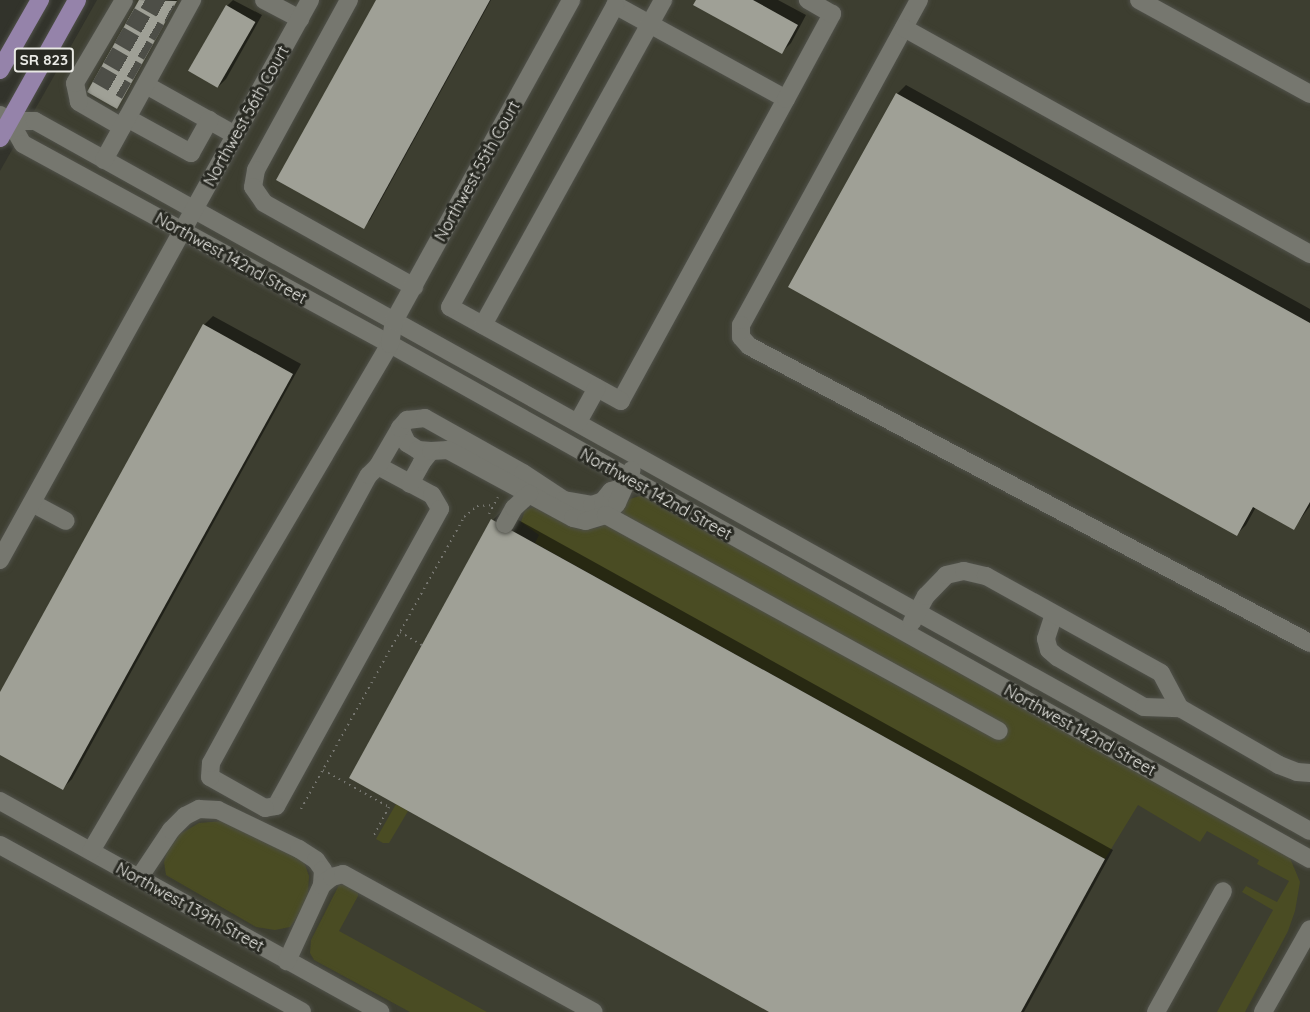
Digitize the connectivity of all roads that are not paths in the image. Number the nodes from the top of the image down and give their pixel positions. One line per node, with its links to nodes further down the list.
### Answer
1 (40, 0): 17 (main road, SR 823)
2 (77, 0): 21 (main road, SR 823)
3 (192, 0): 18 (street)
4 (264, 0): 14 (street)
5 (310, 0): 14 (street, Northwest 56th Court)
6 (350, 0): 30 (street)
7 (571, 0): 30 (street, Northwest 55th Court)
8 (663, 0): 15 (street)
9 (808, 0): 20 (street)
10 (919, 0): 16 (street)
11 (1139, 0): 19 (street)
12 (617, 3): 15 (street); 32 (street)
13 (124, 9): 23 (street)
14 (300, 19): 24 (street, Northwest 56th Court)
15 (650, 24): 20 (street); 32 (street)
16 (904, 28): 29 (street); 51 (street)
17 (0, 70)
18 (139, 85): 22 (street); 23 (street)
19 (1310, 94)
20 (786, 99): 34 (street)
21 (5, 118): 25 (main road, SR 823); 26 (street, Northwest 142nd Street); 28 (street, Northwest 142nd Street)
22 (209, 120): 23 (street); 24 (street)
23 (125, 123): 26 (street)
24 (235, 135): 27 (street, Northwest 56th Court)
25 (0, 138)
26 (104, 160): 27 (street, Northwest 142nd Street)
27 (194, 210): 28 (street, Northwest 56th Court); 31 (street, Northwest 142nd Street)
28 (183, 232): 33 (street, Northwest 142nd Street); 43 (street, Northwest 56th Court)
29 (1310, 254)
30 (414, 287): 31 (street, Northwest 55th Court)
31 (394, 321): 33 (street, Northwest 55th Court); 35 (street, Northwest 142nd Street)
32 (483, 325): 34 (street)
33 (390, 344): 40 (street, Northwest 142nd Street); 58 (street)
34 (597, 387): 35 (street)
35 (578, 422): 38 (street, Northwest 142nd Street)
36 (400, 428): 37 (street); 39 (street); 40 (street)
37 (431, 451): 41 (street); 42 (street)
38 (639, 457): 40 (street); 48 (street, Northwest 142nd Street)
39 (378, 466): 41 (street); 41 (street)
40 (625, 483): 44 (street); 50 (street, Northwest 142nd Street)
41 (410, 484)
42 (529, 494): 44 (street); 46 (street)
43 (32, 503): 45 (street); 47 (street, Northwest 56th Court)
44 (606, 514): 53 (street)
45 (66, 521)
46 (505, 524)
47 (0, 560)
48 (918, 611): 49 (street); 50 (street); 56 (street, Northwest 142nd Street)
49 (1054, 614): 52 (street); 52 (street)
50 (906, 633): 59 (street, Northwest 142nd Street)
51 (1310, 643)
52 (1180, 708): 54 (street)
53 (999, 731)
54 (1310, 773)
55 (0, 801): 58 (street, Northwest 139th Street)
56 (1310, 831)
57 (0, 845): 67 (street)
58 (91, 851): 62 (street, Northwest 139th Street)
59 (1310, 859)
60 (316, 860): 61 (street); 62 (street); 63 (street)
61 (343, 874): 63 (street); 69 (street)
62 (140, 878): 66 (street, Northwest 139th Street)
63 (322, 885): 66 (street)
64 (1223, 891): 70 (street)
65 (1310, 929): 71 (street)
66 (288, 961): 68 (street, Northwest 139th Street)
67 (302, 1012)
68 (380, 1012)
69 (594, 1012)
70 (1156, 1012)
71 (1263, 1012)

